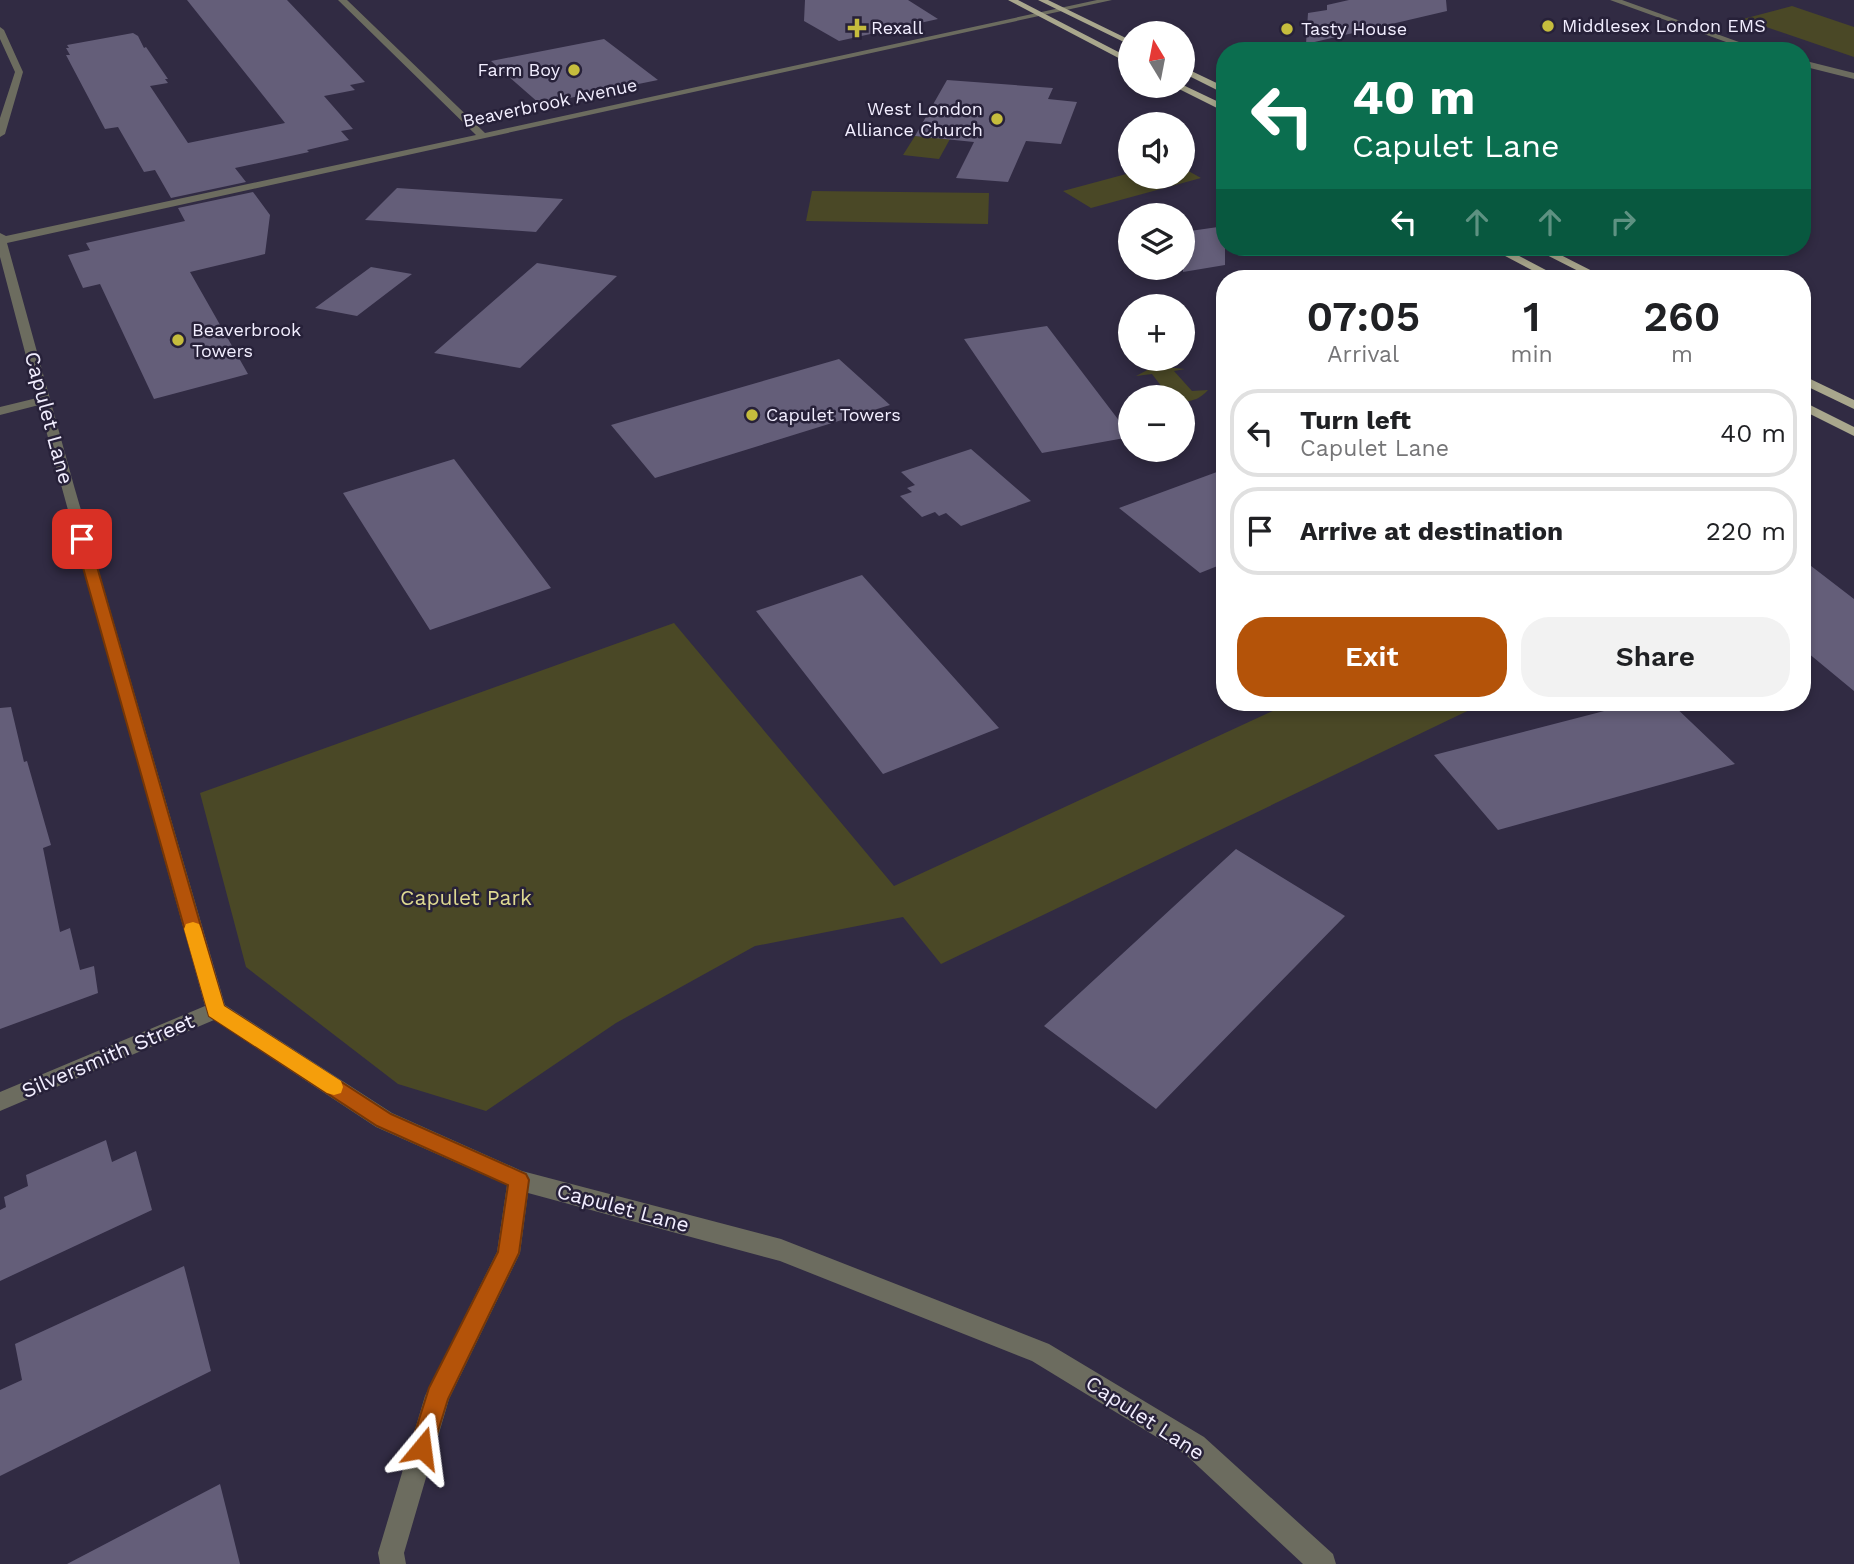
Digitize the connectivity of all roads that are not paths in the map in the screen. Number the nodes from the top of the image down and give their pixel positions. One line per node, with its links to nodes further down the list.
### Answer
1 (342, 0): 19 (street)
2 (1012, 0): 7 (main road)
3 (1041, 0): 6 (main road)
4 (1108, 0): 6 (street, Beaverbrook Avenue)
5 (1614, 0): 10 (street)
6 (1063, 10): 7 (street, Beaverbrook Avenue); 9 (main road)
7 (1040, 15): 11 (main road); 19 (street, Beaverbrook Avenue)
8 (0, 30): 18 (street)
9 (1118, 37)
10 (1734, 42)
11 (1118, 55)
12 (1811, 65): 14 (street)
13 (1195, 76): 15 (main road)
14 (1854, 76)
15 (1216, 86)
16 (1195, 94): 17 (main road)
17 (1216, 105)
18 (0, 134)
19 (483, 136): 20 (street, Beaverbrook Avenue)
20 (0, 239): 26 (street, Capulet Lane)
21 (1512, 256): 23 (main road)
22 (1555, 256): 24 (main road)
23 (1539, 270)
24 (1584, 270)
25 (1811, 384): 27 (main road)
26 (44, 400): 29 (street); 31 (street, Capulet Lane)
27 (1854, 405)
28 (1811, 410): 30 (main road)
29 (0, 411)
30 (1854, 432)
31 (216, 1010): 32 (street, Silversmith Street); 33 (street, Capulet Lane)
32 (0, 1102)
33 (519, 1180): 34 (street); 35 (street, Capulet Lane)
34 (393, 1564)
35 (1323, 1564)

